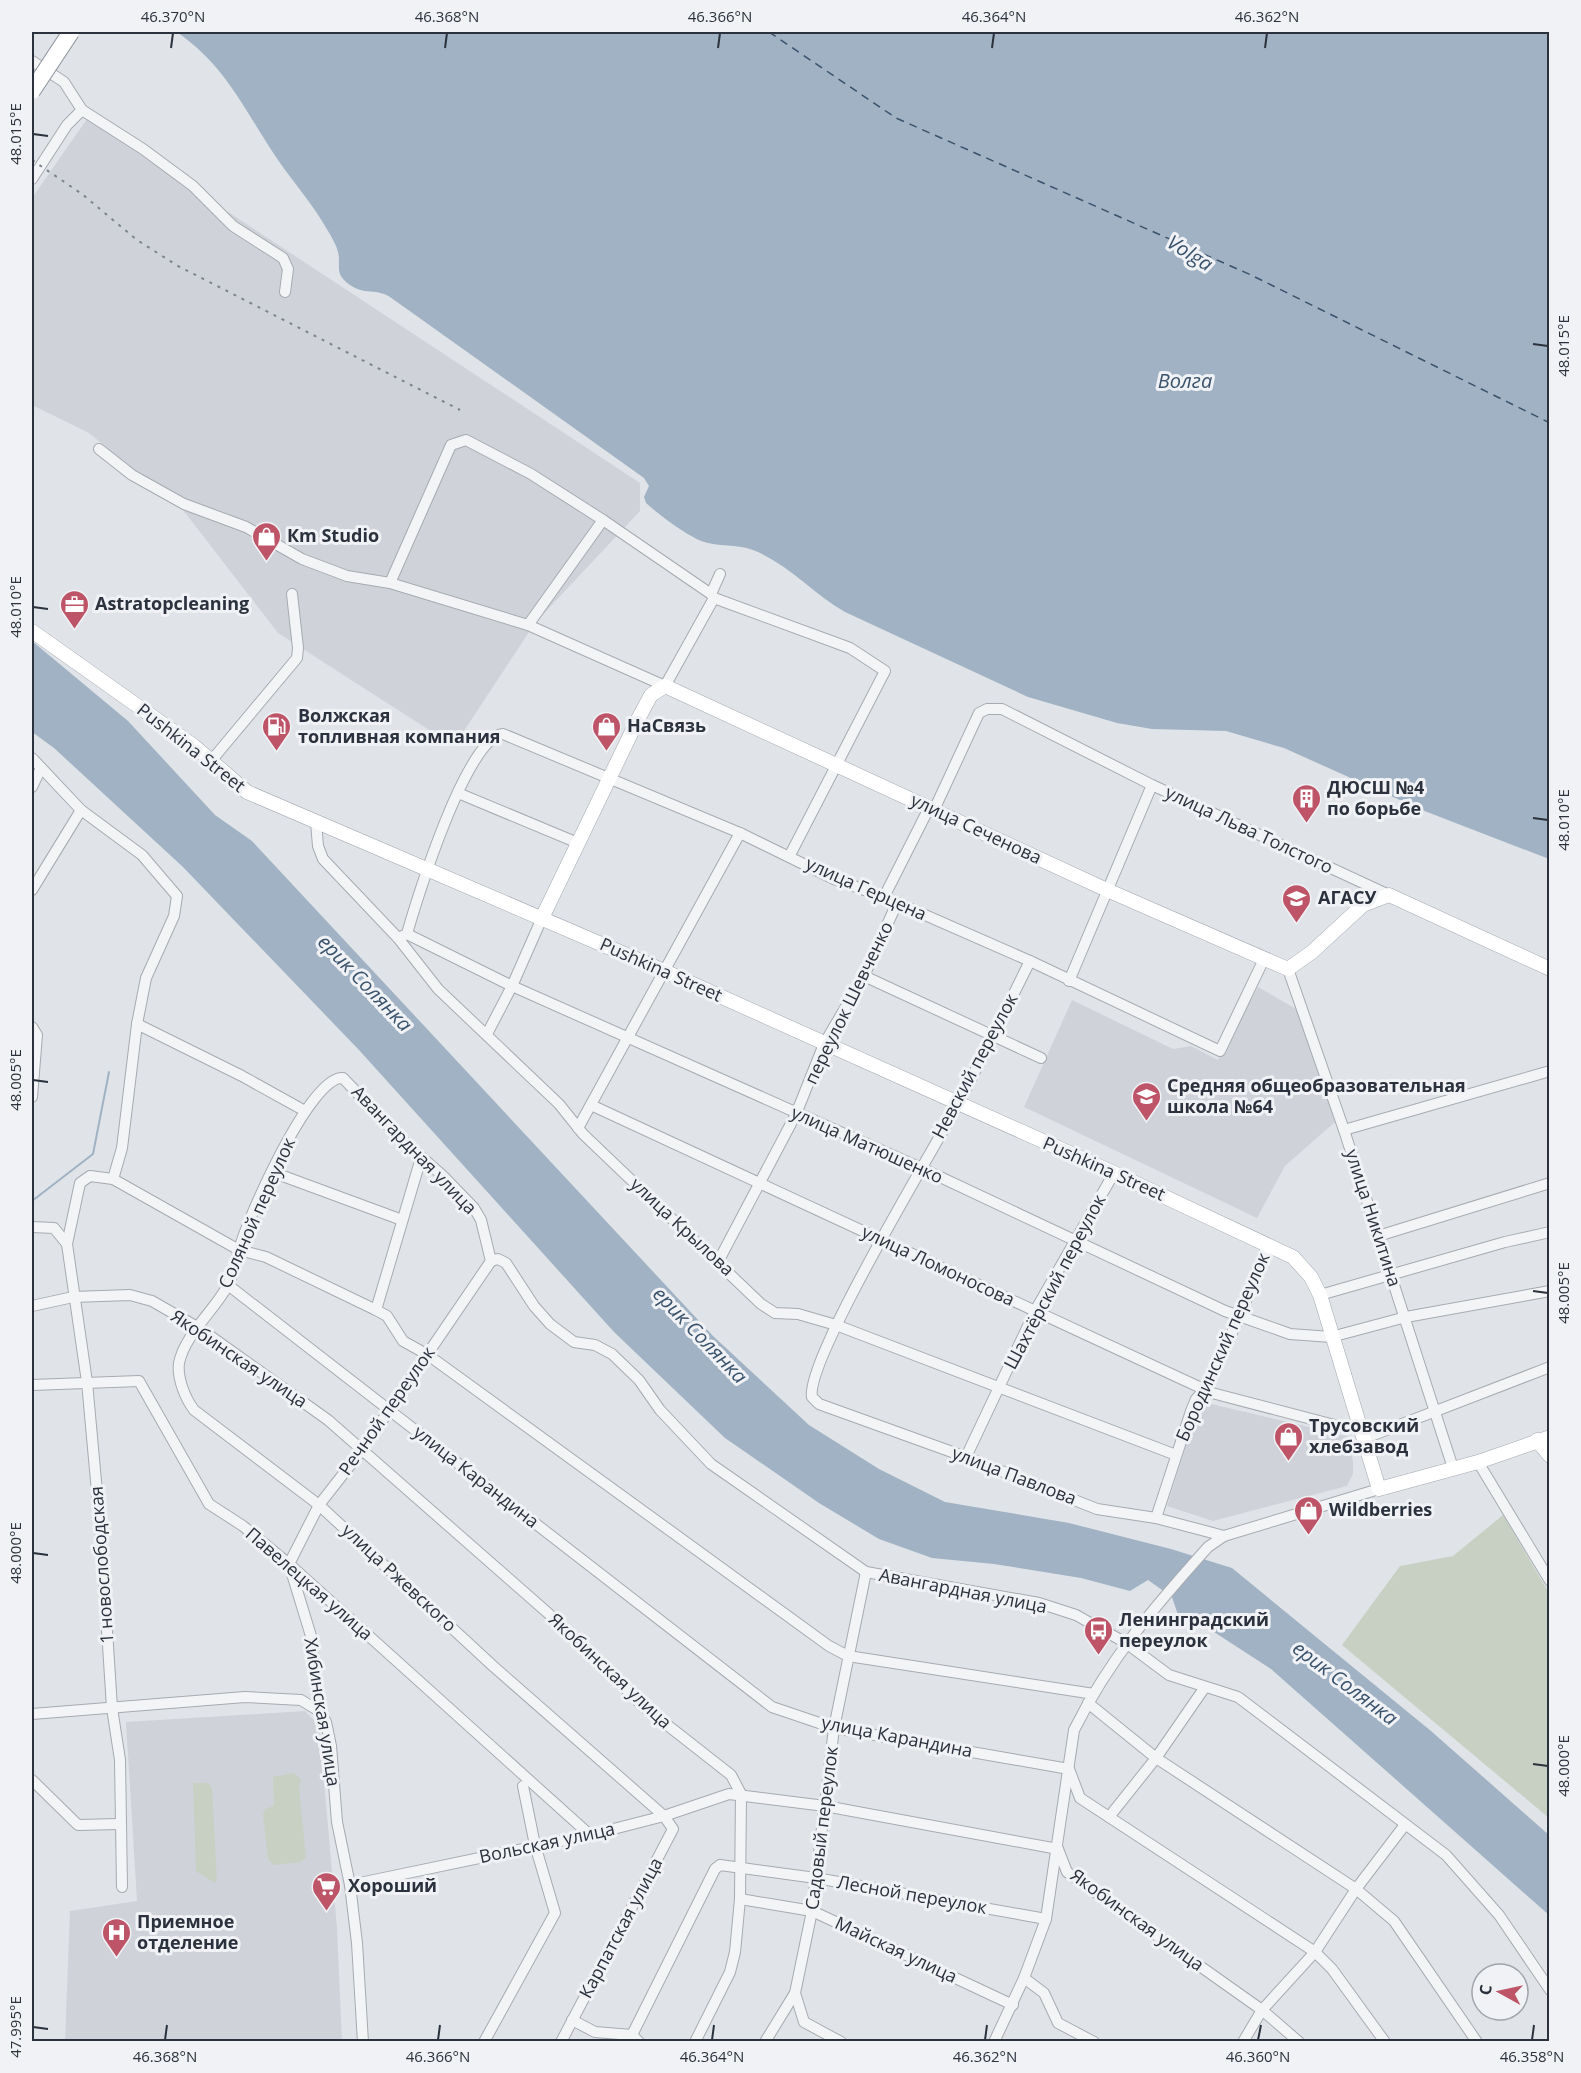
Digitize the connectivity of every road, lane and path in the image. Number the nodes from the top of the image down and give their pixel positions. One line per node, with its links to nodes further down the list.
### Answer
1 (70, 32): 3 (highway, bridge)
2 (32, 61): 4 (street)
3 (32, 91)
4 (82, 110): 5 (street); 6 (street)
5 (32, 179)
6 (285, 292)
7 (99, 449): 10 (street)
8 (603, 520): 10 (street); 12 (street); 13 (street)
9 (720, 574): 12 (street)
10 (390, 583): 13 (street)
11 (292, 594): 17 (street)
12 (712, 596): 15 (street); 18 (street)
13 (528, 625): 15 (street)
14 (32, 631): 17 (main road, Pushkina Street)
15 (665, 686): 18 (main road, улица Сеченова); 20 (main road)
16 (32, 758): 19 (street)
17 (212, 761): 26 (main road, Pushkina Street)
18 (836, 765): 24 (main road, улица Сеченова); 29 (street)
19 (41, 768): 22 (street); 25 (street)
20 (611, 778): 23 (street, улица Герцена); 27 (street, улица Герцена); 28 (main road)
21 (1152, 785): 24 (street, улица Льва Толстого); 32 (street); 33 (street, улица Льва Толстого)
22 (32, 787)
23 (458, 793): 28 (street); 30 (street)
24 (931, 809): 32 (main road, улица Сеченова); 34 (street)
25 (81, 810): 31 (street); 46 (street)
26 (316, 822): 30 (main road, Pushkina Street); 37 (street, улица Крылова)
27 (740, 833): 29 (street, улица Герцена); 42 (street)
28 (578, 843): 36 (main road)
29 (790, 855): 34 (street, улица Герцена)
30 (425, 869): 36 (main road, Pushkina Street); 37 (street)
31 (32, 890)
32 (1107, 890): 38 (main road, улица Сеченова); 44 (street)
33 (1389, 895): 40 (main road); 41 (main road, улица Льва Толстого)
34 (884, 897): 35 (street, улица Герцена)
35 (897, 903): 39 (street, улица Герцена); 43 (street, переулок Шевченко)
36 (542, 918): 42 (main road, Pushkina Street); 45 (street)
37 (402, 936): 45 (street, улица Матюшенко); 48 (street, улица Крылова)
38 (1264, 959): 40 (main road, улица Сеченова); 44 (street, улица Герцена)
39 (1030, 962): 44 (street, улица Герцена); 49 (street, Невский переулок)
40 (1288, 969): 61 (street, улица Никитина)
41 (1550, 969)
42 (664, 971): 50 (street); 51 (main road, Pushkina Street)
43 (864, 976): 49 (street); 51 (street, переулок Шевченко)
44 (1069, 981)
45 (512, 986): 48 (street); 50 (street, улица Матюшенко)
46 (137, 1024): 58 (street); 66 (street)
47 (32, 1027): 55 (street)
48 (487, 1034): 60 (street, улица Крылова)
49 (992, 1035): 52 (street); 56 (street, Невский переулок)
50 (630, 1036): 57 (street); 59 (street, улица Матюшенко)
51 (824, 1044): 56 (main road, Pushkina Street); 59 (street, переулок Шевченко)
52 (1041, 1058)
53 (1550, 1071): 61 (street)
54 (343, 1078): 58 (street, Соляной переулок); 62 (street, Авангардная улица)
55 (32, 1097)
56 (958, 1104): 63 (street, Невский переулок); 65 (main road, Pushkina Street)
57 (591, 1105): 60 (street); 68 (street, улица Ломоносова)
58 (305, 1112): 64 (street, Соляной переулок)
59 (796, 1114): 63 (street, улица Матюшенко); 68 (street, переулок Шевченко)
60 (578, 1128): 79 (street, улица Крылова)
61 (1344, 1130): 72 (street, улица Никитина)
62 (421, 1158): 69 (street); 78 (street, Авангардная улица)
63 (921, 1168): 73 (street, Невский переулок); 74 (street, улица Матюшенко)
64 (272, 1172): 69 (street); 77 (street, Соляной переулок)
65 (1114, 1173): 74 (street, Шахтёрский переулок); 76 (main road, Pushkina Street)
66 (112, 1179): 75 (street, 1 новослободская); 77 (street)
67 (1550, 1183): 72 (street)
68 (759, 1184): 73 (street, улица Ломоносова); 79 (street, переулок Шевченко)
69 (402, 1220): 86 (street)
70 (32, 1227): 75 (street)
71 (1550, 1232): 80 (street)
72 (1378, 1236): 80 (street, улица Никитина)
73 (882, 1240): 87 (street, улица Ломоносова); 90 (street, Невский переулок)
74 (1075, 1242): 87 (street, Шахтёрский переулок); 88 (street, улица Матюшенко)
75 (67, 1244): 84 (street, 1 новослободская)
76 (1268, 1244): 83 (main road, Pushkina Street); 88 (street, Бородинский переулок)
77 (239, 1250): 81 (street, Соляной переулок); 86 (street)
78 (491, 1261): 93 (street, Речной переулок); 116 (street, Авангардная улица)
79 (718, 1262): 90 (street, улица Крылова)
80 (1391, 1274): 83 (street); 89 (street, улица Никитина)
81 (228, 1285): 91 (street, Соляной переулок); 100 (street, улица Карандина)
82 (1550, 1291): 89 (street, улица Матюшенко)
83 (1320, 1295): 92 (main road, Pushkina Street)
84 (73, 1297): 85 (street, Якобинская улица); 91 (street, Якобинская улица); 95 (street, 1 новослободская)
85 (32, 1306)
86 (376, 1310): 93 (street)
87 (1035, 1311): 97 (street, Шахтёрский переулок); 98 (street, улица Ломоносова)
88 (1240, 1316): 92 (street, улица Матюшенко); 98 (street, Бородинский переулок)
89 (1406, 1317): 92 (street, улица Матюшенко); 101 (street, улица Никитина)
90 (836, 1325): 97 (street, улица Крылова); 99 (street, Невский переулок)
91 (199, 1328): 105 (street, Якобинская улица); 112 (street, улица Ржевского)
92 (1331, 1337): 102 (main road, Pushkina Street)
93 (428, 1354): 100 (street, Речной переулок); 119 (street)
94 (1550, 1367): 101 (street)
95 (87, 1382): 96 (street, Павелецкая улица); 115 (street, Павелецкая улица); 122 (street, 1 новослободская)
96 (32, 1384)
97 (999, 1388): 106 (street, улица Крылова); 107 (street, Шахтёрский переулок)
98 (1205, 1389): 102 (street, улица Ломоносова); 106 (street, Бородинский переулок)
99 (812, 1396): 107 (street, улица Павлова)
100 (389, 1408): 105 (street, Речной переулок); 125 (street, улица Карандина)
101 (1435, 1411): 103 (street); 110 (street, улица Никитина)
102 (1359, 1424): 103 (main road, Pushkina Street)
103 (1364, 1439): 111 (main road, Pushkina Street)
104 (1544, 1439): 108 (main road); 109 (main road)
105 (362, 1450): 112 (street, Речной переулок); 130 (street, Якобинская улица)
106 (1176, 1455): 113 (street, Бородинский переулок)
107 (966, 1456): 113 (street, улица Павлова)
108 (1550, 1456)
109 (1478, 1462): 110 (main road); 117 (street)
110 (1453, 1468): 111 (main road)
111 (1379, 1489): 114 (street)
112 (319, 1505): 115 (street, Речной переулок); 132 (street, улица Ржевского)
113 (1156, 1518): 114 (street, улица Павлова)
114 (1224, 1536): 118 (street)
115 (289, 1564): 123 (street, Хибинская улица); 136 (street, Павелецкая улица)
116 (866, 1572): 118 (street, Авангардная улица); 119 (street, Садовый переулок)
117 (1550, 1581)
118 (1125, 1643): 120 (street, Авангардная улица); 121 (street)
119 (848, 1656): 121 (street); 125 (street, Садовый переулок)
120 (1205, 1687): 126 (street); 135 (street, Авангардная улица)
121 (1091, 1698): 126 (street); 127 (street)
122 (112, 1708): 123 (street); 124 (street); 134 (street, 1 новослободская)
123 (319, 1711): 141 (street, Хибинская улица)
124 (32, 1714)
125 (834, 1728): 127 (street, улица Карандина); 131 (street, Садовый переулок)
126 (1156, 1758): 133 (street); 143 (street)
127 (1068, 1769): 133 (street); 138 (street)
128 (32, 1780): 134 (street)
129 (524, 1786): 137 (street)
130 (741, 1794): 131 (street, Якобинская улица); 132 (street, Вольская улица); 139 (street)
131 (825, 1806): 138 (street, Якобинская улица); 140 (street, Садовый переулок)
132 (664, 1816): 136 (street, Вольская улица); 153 (street, Карпатская улица)
133 (1109, 1817): 147 (street)
134 (119, 1824): 142 (street, 1 новослободская)
135 (1404, 1826): 143 (street); 149 (street, Авангардная улица)
136 (590, 1835): 137 (street, Вольская улица)
137 (535, 1845): 141 (street, Вольская улица); 156 (street)
138 (1058, 1849): 146 (street); 152 (street, Якобинская улица)
139 (741, 1866): 140 (street, Лесной переулок); 144 (street); 154 (street, Лесной переулок)
140 (816, 1878): 145 (street, Садовый переулок); 146 (street, Лесной переулок)
141 (350, 1885): 155 (street, Хибинская улица)
142 (122, 1887)
143 (1356, 1889): 147 (street); 166 (street)
144 (740, 1899): 145 (street, Майская улица); 158 (street)
145 (812, 1911): 150 (street, Садовый переулок); 151 (street, Майская улица)
146 (1047, 1919): 148 (street)
147 (1315, 1952): 152 (street); 165 (street)
148 (1024, 1978): 151 (street); 162 (street)
149 (1550, 1990)
150 (795, 1994): 159 (street, Садовый переулок); 160 (street)
151 (1012, 2005): 161 (street)
152 (1262, 2010): 163 (street); 164 (street, Якобинская улица)
153 (572, 2020): 154 (street); 157 (street, Карпатская улица)
154 (636, 2038)
155 (363, 2042)
156 (484, 2042)
157 (561, 2042)
158 (695, 2042)
159 (765, 2042)
160 (841, 2042)
161 (994, 2042)
162 (1094, 2042)
163 (1243, 2042)
164 (1299, 2042)
165 (1385, 2042)
166 (1477, 2042)

